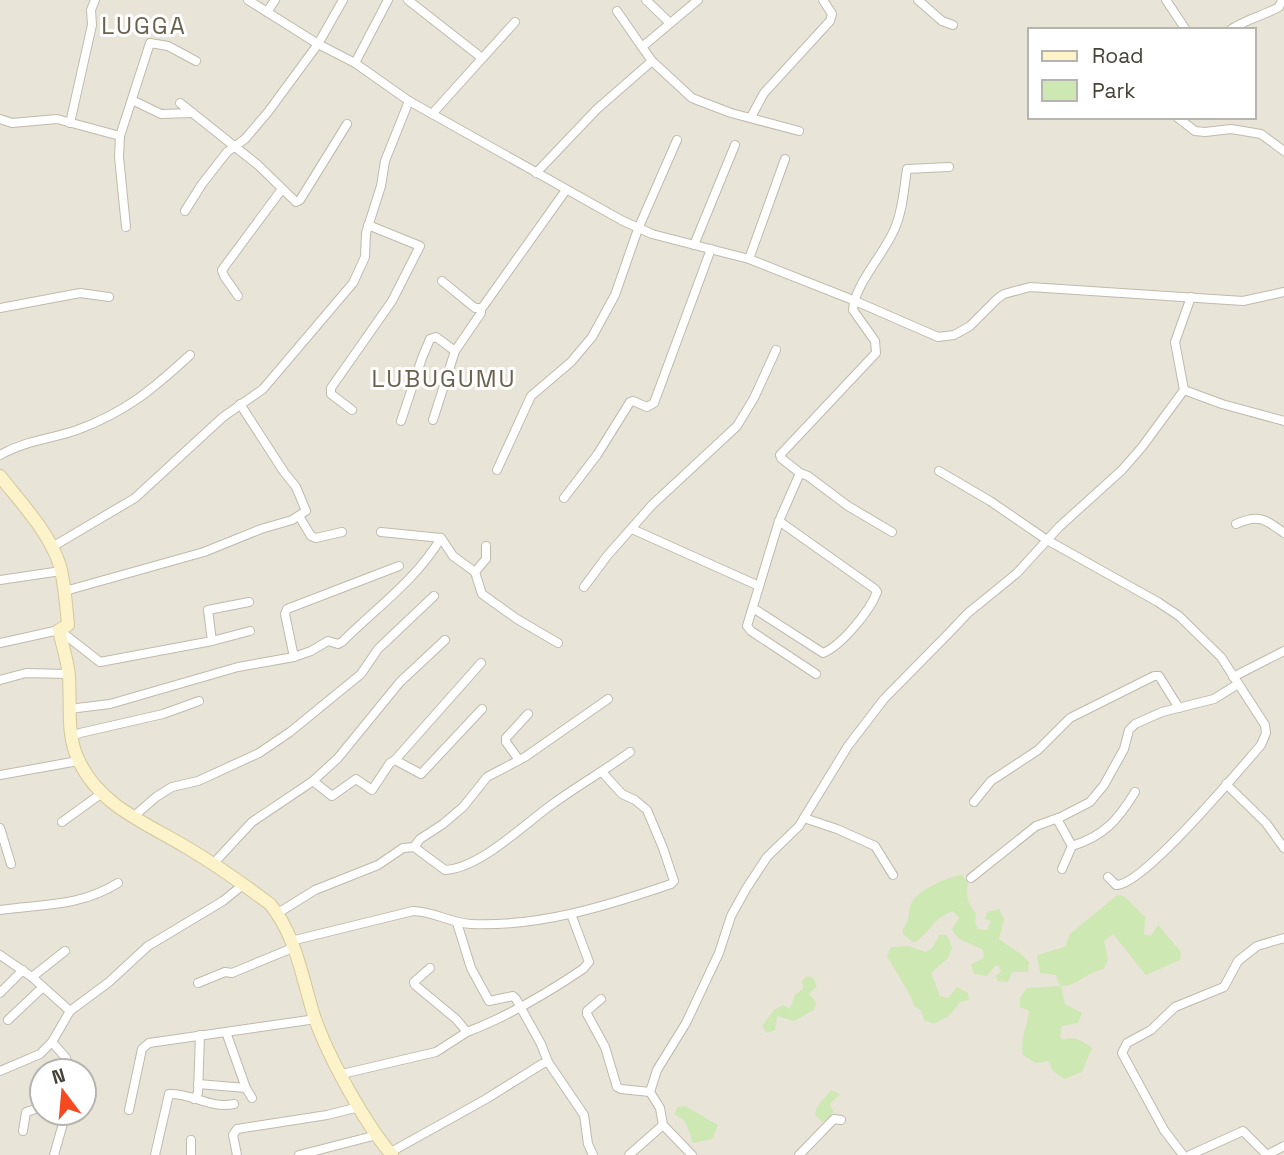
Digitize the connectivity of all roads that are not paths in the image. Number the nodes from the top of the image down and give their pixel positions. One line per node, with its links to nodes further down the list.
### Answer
1 (95, 0): 34 (street)
2 (248, 0): 14 (street)
3 (275, 0): 14 (street)
4 (343, 0): 20 (street)
5 (388, 0): 25 (street)
6 (408, 0): 22 (street)
7 (646, 0): 16 (street)
8 (698, 0): 16 (street)
9 (823, 0): 31 (street)
10 (918, 0): 17 (street)
11 (1166, 0): 18 (street)
12 (1282, 0): 19 (street)
13 (617, 11): 21 (street)
14 (267, 12): 20 (street)
15 (515, 22): 22 (street)
16 (670, 23): 21 (street)
17 (953, 25)
18 (1185, 28)
19 (1233, 28)
20 (318, 44): 25 (street); 40 (street)
21 (642, 47): 24 (street)
22 (482, 58): 30 (street)
23 (196, 61): 26 (street)
24 (652, 61): 31 (street); 44 (street)
25 (355, 63): 27 (street)
26 (132, 100): 29 (street); 37 (street)
27 (409, 101): 30 (street); 48 (street)
28 (180, 103): 29 (street)
29 (193, 113): 40 (street)
30 (432, 114): 44 (street)
31 (751, 117): 36 (street)
32 (1180, 119): 41 (street)
33 (0, 120): 34 (street)
34 (70, 123): 37 (street)
35 (347, 124): 45 (street)
36 (799, 131)
37 (120, 136): 49 (street)
38 (677, 140): 50 (street)
39 (735, 145): 51 (street)
40 (235, 148): 45 (street); 47 (street)
41 (1284, 151)
42 (785, 159): 53 (street)
43 (949, 167): 59 (street)
44 (536, 173): 46 (street)
45 (282, 189): 56 (street)
46 (566, 190): 50 (street); 61 (street)
47 (186, 211)
48 (368, 225): 66 (street); 67 (street)
49 (126, 227)
50 (638, 229): 51 (street); 72 (street)
51 (694, 245): 52 (street)
52 (712, 249): 53 (street); 76 (street)
53 (749, 259): 59 (street)
54 (443, 281): 61 (street)
55 (1284, 292): 58 (street)
56 (238, 296)
57 (110, 297): 60 (street)
58 (1191, 297): 59 (street); 65 (street)
59 (853, 300): 74 (street)
60 (0, 308)
61 (481, 308): 63 (street)
62 (776, 350): 80 (street)
63 (455, 351): 68 (street); 69 (street)
64 (190, 355): 71 (street)
65 (1184, 390): 70 (street); 86 (street)
66 (240, 404): 77 (street); 88 (street)
67 (352, 410)
68 (433, 420)
69 (401, 421)
70 (1284, 421)
71 (0, 456)
72 (497, 470)
73 (939, 471): 86 (street)
74 (800, 473): 78 (street); 83 (street)
75 (0, 476): 88 (street)
76 (564, 498)
77 (299, 516): 81 (street); 95 (street)
78 (779, 522): 93 (street); 98 (street)
79 (1236, 524): 84 (street)
80 (632, 529): 93 (street); 94 (street)
81 (342, 532)
82 (381, 532): 85 (street)
83 (892, 532)
84 (1284, 533)
85 (440, 538): 91 (street); 106 (street)
86 (1047, 540): 111 (street); 131 (street)
87 (486, 546): 91 (street)
88 (52, 547): 90 (street)
89 (399, 566): 106 (street)
90 (61, 572): 92 (street); 95 (street)
91 (475, 572): 104 (street)
92 (0, 580)
93 (760, 586): 98 (street)
94 (584, 587)
95 (65, 591): 99 (street)
96 (434, 596): 130 (street)
97 (249, 602): 102 (street)
98 (753, 608): 109 (street)
99 (59, 630): 102 (street); 103 (street); 108 (street)
100 (250, 631): 102 (street)
101 (445, 640): 125 (street)
102 (212, 641)
103 (0, 643)
104 (558, 643)
105 (1284, 651): 111 (street)
106 (295, 657): 115 (street)
107 (481, 663): 120 (street)
108 (69, 674): 110 (street); 115 (street)
109 (816, 674)
110 (0, 680)
111 (1235, 680): 114 (street); 126 (street)
112 (608, 699): 121 (street)
113 (199, 701): 118 (street)
114 (1179, 708): 129 (street); 132 (street)
115 (69, 709): 118 (street)
116 (482, 709): 120 (street)
117 (528, 714): 121 (street)
118 (71, 737): 122 (street)
119 (630, 752): 123 (street)
120 (395, 760): 125 (street)
121 (519, 760): 136 (street)
122 (78, 761): 124 (street); 128 (street)
123 (602, 772): 136 (street); 148 (street)
124 (0, 775)
125 (313, 781): 139 (street)
126 (1226, 784): 137 (street); 142 (street)
127 (1135, 792): 135 (street)
128 (102, 793): 130 (street); 133 (street)
129 (974, 802)
130 (132, 817): 139 (street)
131 (804, 818): 141 (street); 175 (street)
132 (1058, 818): 135 (street); 143 (street)
133 (62, 821)
134 (0, 828): 138 (street)
135 (1072, 846): 140 (street)
136 (414, 848): 147 (street)
137 (1284, 848)
138 (11, 864)
139 (213, 864): 145 (street)
140 (1062, 869)
141 (893, 876)
142 (1108, 877)
143 (971, 878)
144 (118, 883): 146 (street)
145 (244, 884): 147 (street); 162 (street)
146 (0, 910)
147 (278, 913): 151 (street)
148 (571, 914): 149 (street); 161 (street)
149 (457, 923): 151 (street); 161 (street)
150 (1284, 938): 199 (street)
151 (293, 944): 157 (street); 163 (street)
152 (65, 951): 156 (street)
153 (0, 955): 155 (street)
154 (430, 968): 166 (street)
155 (23, 970): 156 (street); 159 (street)
156 (32, 977): 158 (street)
157 (198, 983)
158 (43, 986): 162 (street); 164 (street)
159 (0, 993)
160 (601, 999): 175 (street)
161 (520, 1006): 166 (street); 170 (street)
162 (70, 1011): 168 (street)
163 (316, 1019): 165 (street); 172 (street)
164 (8, 1020)
165 (226, 1032): 167 (street); 174 (street)
166 (467, 1032): 172 (street)
167 (200, 1035): 173 (street); 180 (street)
168 (52, 1042): 169 (street); 171 (street)
169 (65, 1057)
170 (548, 1062): 189 (street); 195 (street)
171 (0, 1071)
172 (342, 1074): 179 (street)
173 (198, 1084): 174 (street); 177 (street)
174 (246, 1088): 176 (street)
175 (650, 1092): 183 (street)
176 (252, 1098)
177 (194, 1100): 178 (street); 191 (street)
178 (234, 1104)
179 (359, 1107): 186 (street); 193 (street)
180 (129, 1110)
181 (28, 1111): 185 (street)
182 (841, 1120): 198 (street)
183 (663, 1125): 196 (street); 197 (street)
184 (62, 1127): 190 (street)
185 (23, 1131)
186 (377, 1135): 189 (street); 194 (street)
187 (191, 1140): 192 (street)
188 (1284, 1146): 200 (street)
189 (391, 1154)
190 (54, 1155)
191 (155, 1155)
192 (191, 1155)
193 (237, 1155)
194 (299, 1155)
195 (593, 1155)
196 (629, 1155)
197 (692, 1155)
198 (799, 1155)
199 (1183, 1155)
200 (1190, 1155)

